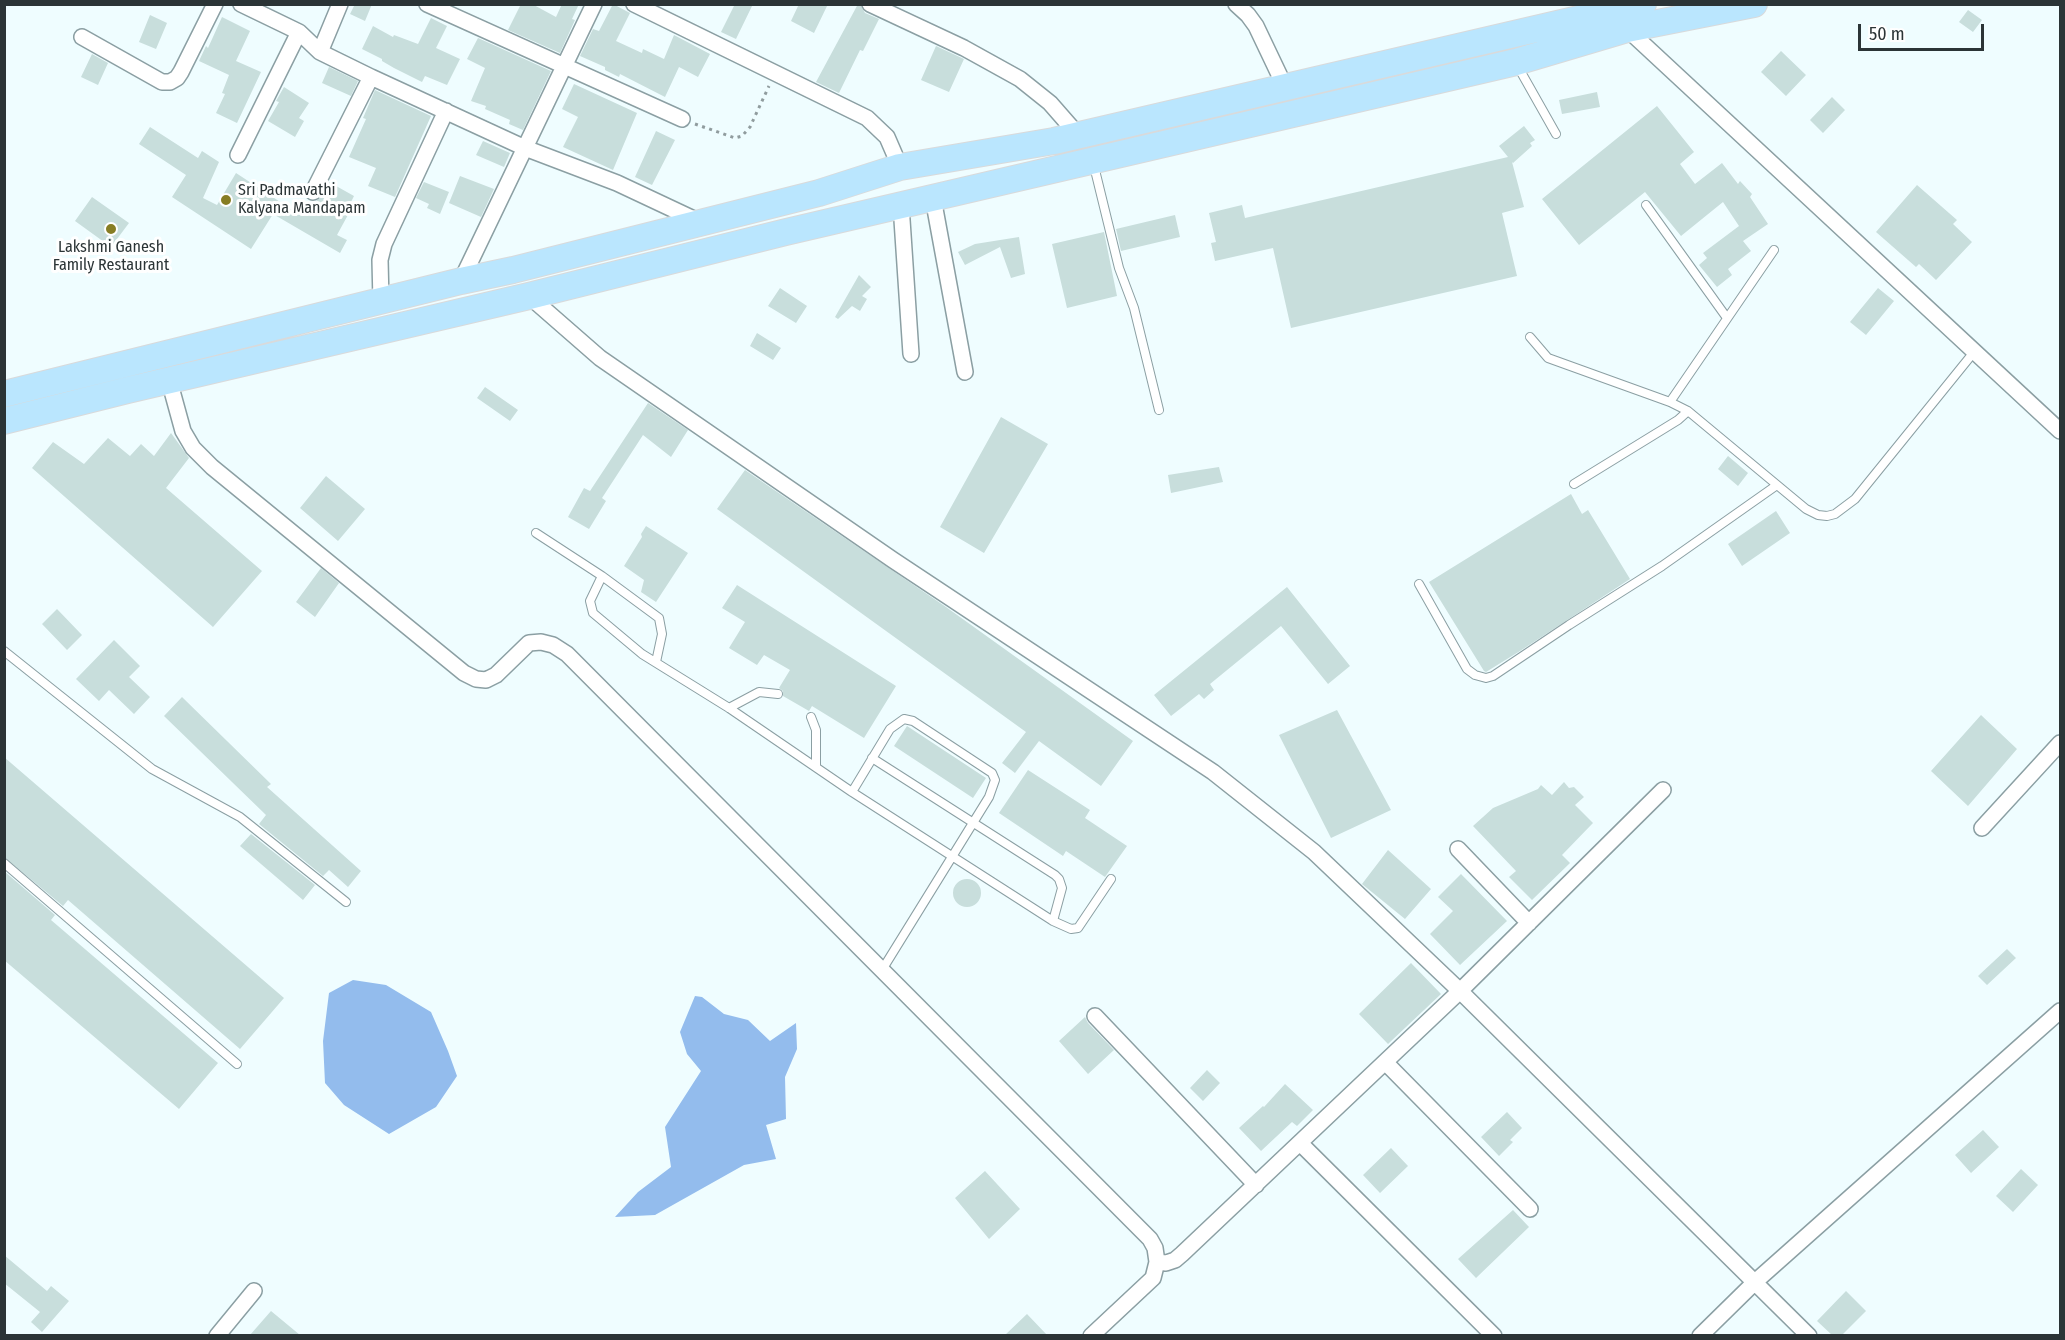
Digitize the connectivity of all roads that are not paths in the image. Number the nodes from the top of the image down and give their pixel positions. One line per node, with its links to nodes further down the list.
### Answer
1 (215, 4): 13 (street)
2 (241, 4): 12 (street)
3 (340, 4): 14 (street)
4 (427, 4): 16 (street)
5 (594, 4): 16 (street)
6 (634, 4): 26 (street)
7 (870, 4): 22 (street)
8 (1236, 4): 18 (street)
9 (1643, 4): 18 (highway)
10 (1754, 4): 11 (highway)
11 (1627, 29): 15 (highway); 38 (street)
12 (299, 32): 14 (street); 24 (street)
13 (82, 37)
14 (320, 52): 17 (street)
15 (1516, 62): 21 (lane); 25 (highway)
16 (564, 65): 20 (street); 23 (street)
17 (370, 77): 19 (street); 27 (street)
18 (1286, 88): 22 (highway)
19 (446, 111): 23 (street); 35 (street)
20 (682, 119)
21 (1556, 134)
22 (1078, 135): 26 (highway)
23 (525, 148): 31 (street); 33 (street)
24 (238, 155)
25 (1093, 160): 28 (highway); 44 (lane)
26 (900, 167): 31 (highway)
27 (313, 192)
28 (933, 198): 29 (highway); 40 (street)
29 (902, 205): 34 (highway); 39 (street)
30 (1646, 205): 36 (lane)
31 (700, 223): 33 (highway)
32 (1774, 250): 36 (lane)
33 (462, 281): 35 (highway)
34 (529, 296): 41 (highway); 73 (street)
35 (381, 302): 42 (highway)
36 (1727, 318): 43 (lane)
37 (1530, 337): 43 (lane)
38 (1974, 352): 47 (street); 49 (lane)
39 (911, 354)
40 (965, 372)
41 (169, 380): 46 (highway); 72 (street)
42 (4, 394)
43 (1670, 402): 45 (lane)
44 (1159, 410)
45 (1688, 411): 48 (lane); 49 (lane)
46 (4, 421)
47 (2061, 431)
48 (1574, 484)
49 (1777, 485): 52 (lane)
50 (536, 533): 51 (lane)
51 (602, 576): 54 (lane); 54 (lane)
52 (1419, 584)
53 (4, 651): 69 (lane)
54 (656, 662): 56 (lane)
55 (778, 694): 56 (lane)
56 (729, 708): 60 (lane)
57 (811, 717): 60 (lane)
58 (2061, 743): 64 (street)
59 (872, 758): 62 (lane); 63 (lane); 63 (lane)
60 (816, 766): 62 (lane)
61 (1663, 790): 71 (street)
62 (852, 792): 66 (lane)
63 (972, 824): 66 (lane); 70 (lane)
64 (1982, 828)
65 (1458, 849): 71 (street)
66 (951, 856): 70 (lane); 72 (lane)
67 (4, 862): 77 (lane)
68 (1111, 879): 70 (lane)
69 (346, 902)
70 (1053, 921)
71 (1530, 923): 73 (street)
72 (882, 970): 81 (street)
73 (1460, 991): 76 (street); 82 (street)
74 (2061, 1011): 82 (street)
75 (1095, 1016): 79 (street)
76 (1385, 1062): 78 (street); 80 (street)
77 (237, 1064)
78 (1300, 1143): 79 (street); 86 (street)
79 (1256, 1185): 81 (street)
80 (1530, 1209)
81 (1157, 1262): 85 (street)
82 (1756, 1281): 87 (street); 88 (street)
83 (254, 1291): 84 (street)
84 (216, 1335)
85 (1091, 1335)
86 (1494, 1335)
87 (1700, 1335)
88 (1809, 1335)

